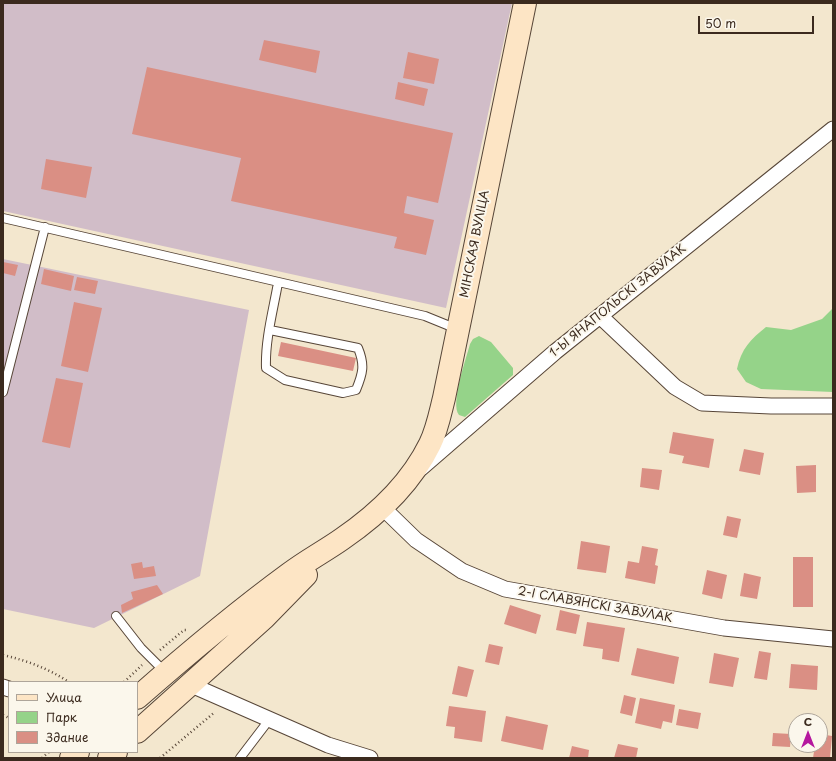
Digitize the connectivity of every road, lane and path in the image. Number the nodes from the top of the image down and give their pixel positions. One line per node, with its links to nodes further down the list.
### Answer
1 (525, 3): 8 (main road, МІНСКАЯ ВУЛІЦА)
2 (833, 129): 6 (street, 1-Ы ЯНАПОЛЬСКІ ЗАВУЛАК)
3 (3, 218): 4 (lane)
4 (45, 227): 5 (lane); 9 (lane)
5 (278, 283): 7 (lane); 8 (lane)
6 (600, 316): 10 (street); 11 (street, 1-Ы ЯНАПОЛЬСКІ ЗАВУЛАК)
7 (270, 330): 7 (lane)
8 (458, 330): 11 (main road, МІНСКАЯ ВУЛІЦА)
9 (3, 392)
10 (833, 406)
11 (408, 478): 12 (main road, МІНСКАЯ ВУЛІЦА)
12 (382, 507): 13 (main road, МІНСКАЯ ВУЛІЦА); 15 (street, 2-І СЛАВЯНСКІ ЗАВУЛАК)
13 (344, 538): 17 (main road); 19 (main road)
14 (116, 616): 17 (lane)
15 (833, 639)
16 (3, 655): 18 (path)
17 (166, 672): 19 (main road); 20 (main road)
18 (67, 681)
19 (189, 684): 21 (street); 23 (main road)
20 (138, 697)
21 (224, 699): 22 (street); 24 (path)
22 (269, 720): 25 (lane); 26 (street)
23 (138, 731)
24 (160, 758)
25 (240, 758)
26 (370, 758)

